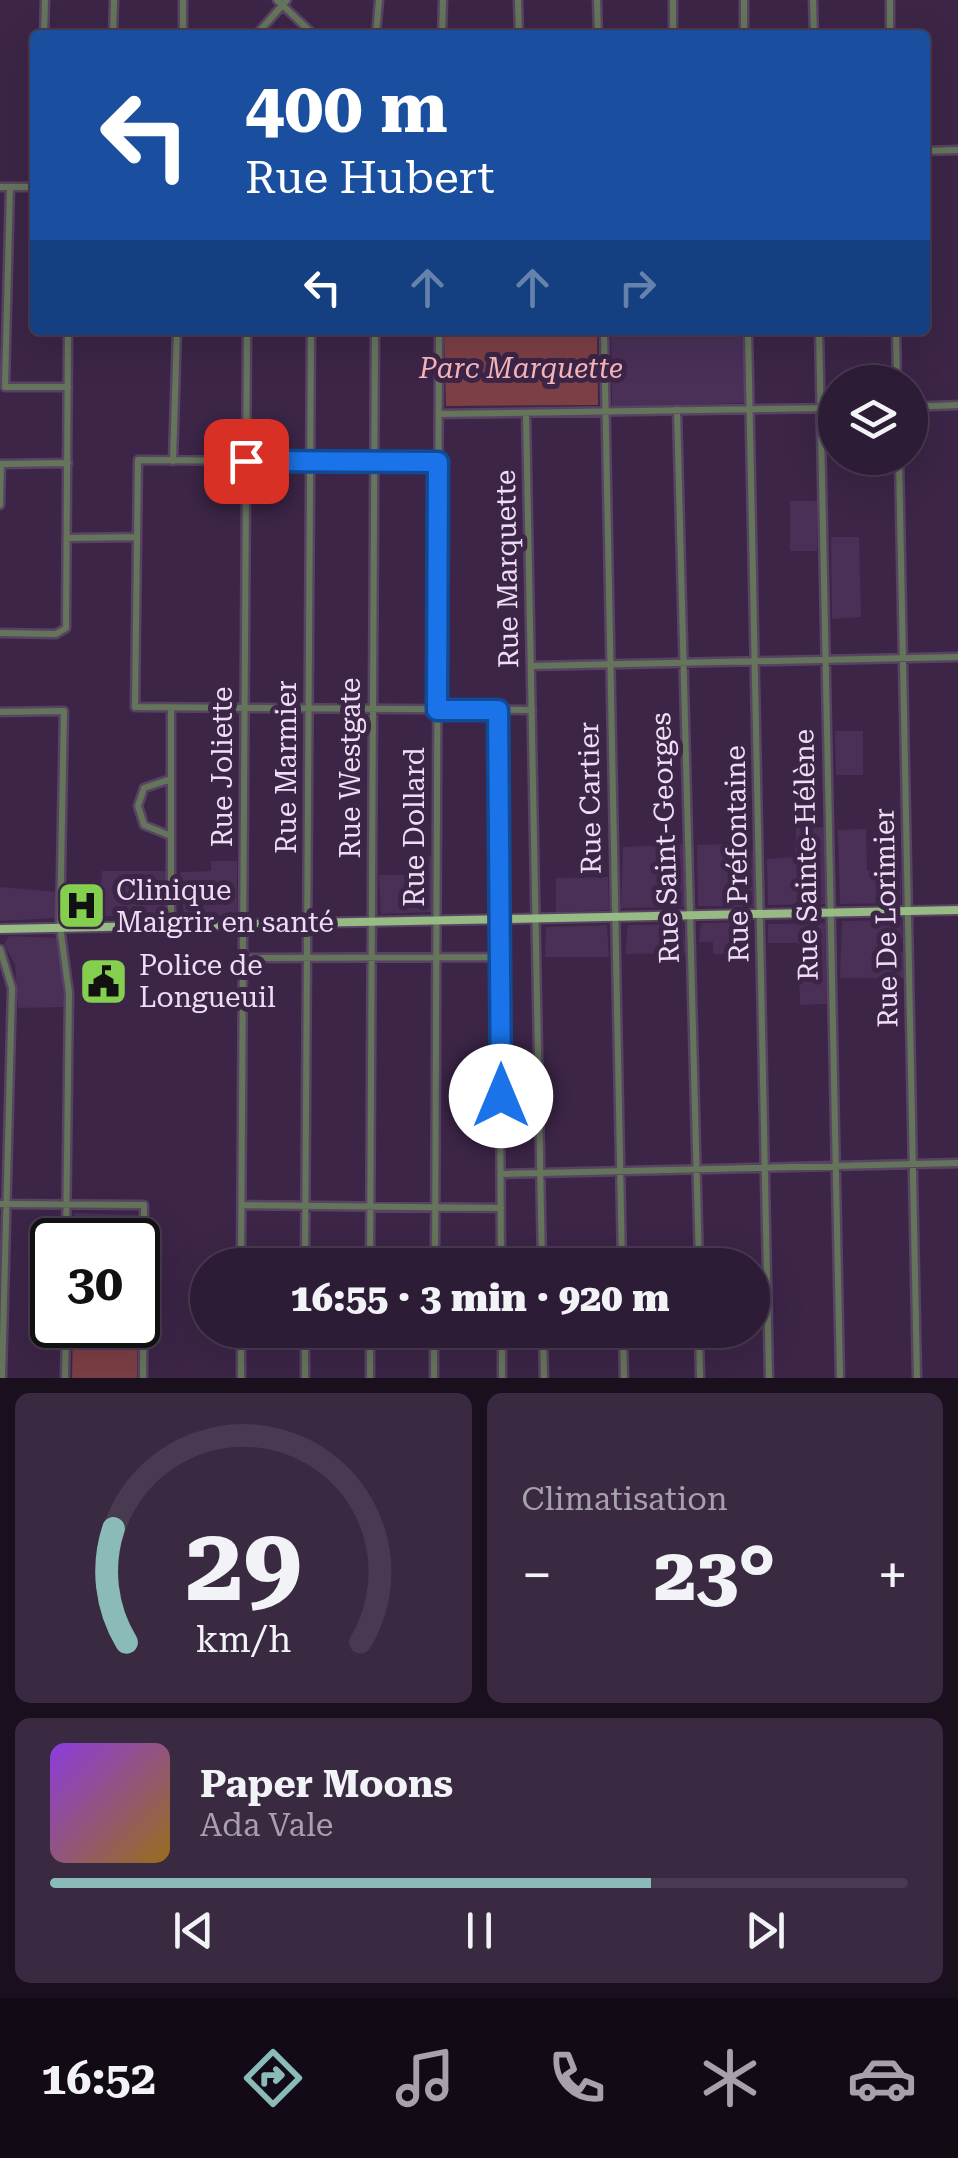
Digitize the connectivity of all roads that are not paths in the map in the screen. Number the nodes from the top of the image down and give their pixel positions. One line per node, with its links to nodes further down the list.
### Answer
1 (44, 0): 13 (street)
2 (114, 0): 14 (street)
3 (183, 0): 15 (street)
4 (379, 0): 18 (street)
5 (443, 0): 19 (street)
6 (518, 0): 20 (street)
7 (597, 0): 21 (street)
8 (672, 0): 22 (street)
9 (744, 0): 23 (street)
10 (813, 0): 24 (street)
11 (890, 0): 25 (street)
12 (282, 2): 16 (street); 17 (street)
13 (44, 30)
14 (114, 30)
15 (183, 30)
16 (260, 30)
17 (309, 30)
18 (376, 30)
19 (442, 30)
20 (518, 30)
21 (598, 30)
22 (673, 30)
23 (744, 30)
24 (814, 30)
25 (890, 30)
26 (958, 150): 27 (street)
27 (930, 151)
28 (0, 187): 29 (street)
29 (10, 187): 30 (street); 43 (street)
30 (30, 187)
31 (68, 335): 43 (street)
32 (177, 335): 52 (street)
33 (247, 335): 53 (street, Rue Joliette)
34 (311, 335): 54 (street, Rue Marmier)
35 (375, 335): 55 (street, Rue Westgate)
36 (439, 335): 51 (street, Rue Dollard)
37 (604, 335): 49 (street, Rue Cartier)
38 (748, 335): 47 (street, Rue Préfontaine)
39 (818, 335): 41 (street, Rue Sainte-Hélène)
40 (896, 335): 42 (street)
41 (819, 365)
42 (897, 365)
43 (68, 387): 57 (street)
44 (958, 405): 45 (street)
45 (928, 406)
46 (818, 408): 47 (street)
47 (750, 409): 48 (street); 68 (street, Rue Préfontaine)
48 (677, 410): 49 (street); 69 (street, Rue Saint-Georges)
49 (605, 412): 50 (street); 70 (street, Rue Cartier)
50 (526, 413): 51 (street); 71 (street, Rue Marquette)
51 (439, 414): 56 (street, Rue Dollard)
52 (174, 460): 53 (street); 62 (street)
53 (246, 461): 54 (street); 73 (street, Rue Joliette)
54 (310, 462): 55 (street); 74 (street, Rue Marmier)
55 (374, 462): 56 (street); 75 (street, Rue Westgate)
56 (438, 462): 76 (street, Rue Dollard)
57 (68, 463): 58 (street); 63 (street)
58 (1, 464): 61 (street)
59 (821, 475): 65 (street, Rue Sainte-Hélène)
60 (899, 475): 66 (street, Rue De Lorimier)
61 (0, 505)
62 (136, 537): 63 (street); 72 (street)
63 (67, 538): 64 (street)
64 (0, 633)
65 (824, 658): 66 (street); 68 (street); 84 (street, Rue Sainte-Hélène)
66 (903, 658): 67 (street); 83 (street, Rue De Lorimier)
67 (958, 658)
68 (755, 660): 69 (street); 85 (street, Rue Préfontaine)
69 (683, 662): 70 (street); 86 (street, Rue Saint-Georges)
70 (610, 664): 71 (street); 87 (street, Rue Cartier)
71 (531, 666): 78 (street, Rue Marquette)
72 (171, 708): 73 (street); 80 (street)
73 (245, 708): 74 (street); 93 (street, Rue Joliette)
74 (308, 708): 75 (street); 92 (street, Rue Marmier)
75 (372, 709): 76 (street); 91 (street, Rue Westgate)
76 (437, 710): 77 (street); 90 (street, Rue Dollard)
77 (498, 710): 78 (street); 89 (street)
78 (532, 710): 88 (street, Rue Marquette)
79 (0, 712): 96 (street)
80 (171, 779): 81 (street); 81 (street)
81 (170, 836): 94 (street)
82 (958, 910): 83 (main road)
83 (909, 911): 84 (main road); 104 (street, Rue De Lorimier)
84 (830, 912): 85 (main road); 105 (street, Rue Sainte-Hélène)
85 (761, 914): 86 (main road); 106 (street, Rue Préfontaine)
86 (690, 915): 87 (main road); 107 (street, Rue Saint-Georges)
87 (615, 917): 88 (main road); 108 (street, Rue Cartier)
88 (536, 918): 89 (main road); 109 (street, Rue Marquette)
89 (501, 919): 90 (main road); 100 (street)
90 (436, 920): 91 (main road); 99 (street, Rue Dollard)
91 (373, 922): 92 (main road); 98 (street, Rue Westgate)
92 (308, 923): 93 (main road); 102 (street, Rue Marmier)
93 (244, 924): 94 (main road); 101 (street, Rue Joliette)
94 (170, 925): 96 (main road)
95 (0, 928): 96 (main road)
96 (60, 928): 112 (street)
97 (0, 949): 111 (street)
98 (373, 957): 99 (street); 102 (street); 115 (street, Rue Westgate)
99 (436, 957): 100 (street); 116 (street, Rue Dollard)
100 (502, 957): 110 (street)
101 (243, 958): 102 (street); 113 (street, Rue Joliette)
102 (306, 958): 114 (street, Rue Marmier)
103 (958, 1163): 104 (street)
104 (913, 1164): 105 (street); 149 (street, Rue De Lorimier)
105 (836, 1166): 106 (street); 148 (street, Rue Sainte-Hélène)
106 (765, 1168): 107 (street); 147 (street, Rue Préfontaine)
107 (697, 1169): 108 (street); 126 (street, Rue Saint-Georges)
108 (620, 1171): 109 (street); 125 (street, Rue Cartier)
109 (540, 1173): 110 (street); 124 (street, Rue Marquette)
110 (501, 1174): 117 (street)
111 (3, 1204): 112 (street); 136 (street)
112 (67, 1205): 118 (street); 138 (street)
113 (242, 1205): 114 (street); 119 (street, Rue Joliette)
114 (306, 1205): 115 (street); 120 (street, Rue Marmier)
115 (370, 1206): 116 (street); 121 (street, Rue Westgate)
116 (435, 1207): 117 (street); 122 (street, Rue Dollard)
117 (501, 1208): 123 (street)
118 (67, 1218)
119 (242, 1248)
120 (306, 1248)
121 (370, 1248)
122 (434, 1248)
123 (501, 1248)
124 (542, 1248)
125 (622, 1248)
126 (698, 1248)
127 (66, 1348): 137 (street)
128 (241, 1348): 139 (street)
129 (305, 1348): 140 (street)
130 (370, 1348): 141 (street)
131 (434, 1348): 142 (street)
132 (502, 1348): 143 (street)
133 (543, 1348): 144 (street)
134 (624, 1348): 145 (street)
135 (700, 1348): 146 (street)
136 (2, 1378)
137 (65, 1378)
138 (142, 1378)
139 (241, 1378)
140 (304, 1378)
141 (370, 1378)
142 (434, 1378)
143 (502, 1378)
144 (544, 1378)
145 (624, 1378)
146 (700, 1378)
147 (769, 1378)
148 (840, 1378)
149 (918, 1378)

